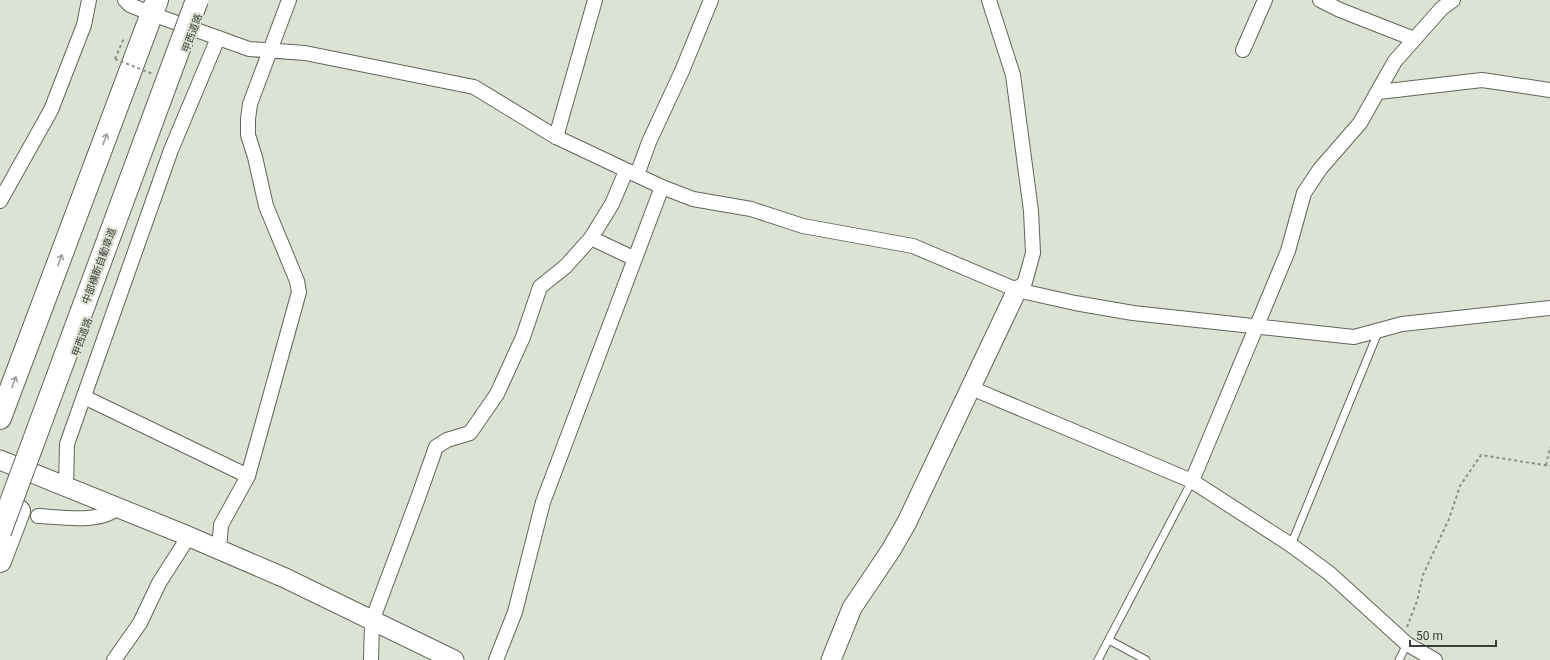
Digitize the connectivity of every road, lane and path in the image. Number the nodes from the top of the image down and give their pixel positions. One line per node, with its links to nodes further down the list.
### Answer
1 (89, 0): 26 (street)
2 (125, 0): 13 (street)
3 (188, 0): 44 (highway, 中部横断自動車道)
4 (197, 0): 47 (highway, 中部横断自動車道, bridge)
5 (204, 0): 14 (highway, 甲西道路)
6 (289, 0): 19 (street)
7 (595, 0): 23 (street)
8 (711, 0): 24 (street)
9 (989, 0): 29 (street)
10 (1265, 0): 18 (street)
11 (1320, 0): 17 (street)
12 (1453, 0): 17 (street)
13 (154, 7): 14 (street); 35 (highway, one-way to 13)
14 (194, 28): 16 (street); 40 (highway, 甲西道路)
15 (124, 37): 20 (path, bridge)
16 (218, 38): 19 (street); 34 (street)
17 (1414, 38): 22 (street)
18 (1243, 50)
19 (270, 51): 23 (street); 41 (street)
20 (157, 75)
21 (1550, 90): 22 (street)
22 (1379, 92): 31 (street)
23 (556, 137): 24 (street)
24 (632, 173): 25 (street); 27 (street)
25 (662, 187): 28 (street); 29 (street)
26 (0, 201)
27 (591, 238): 28 (street); 52 (street)
28 (633, 258): 58 (street)
29 (1017, 290): 31 (street); 33 (street)
30 (1550, 308): 32 (street)
31 (1257, 326): 32 (street); 42 (street)
32 (1379, 330): 49 (lane)
33 (971, 388): 42 (street); 59 (street)
34 (84, 396): 41 (street); 43 (street)
35 (0, 418)
36 (1550, 447): 38 (path)
37 (0, 460): 40 (street)
38 (1546, 465): 39 (path); 54 (path)
39 (1550, 466)
40 (33, 473): 43 (street); 51 (highway, 甲西道路)
41 (248, 476): 50 (street)
42 (1192, 481): 49 (street); 53 (lane)
43 (66, 486): 45 (street)
44 (0, 505)
45 (118, 507): 46 (street); 48 (street)
46 (38, 516)
47 (0, 532)
48 (189, 536): 50 (street); 55 (street)
49 (1292, 545): 54 (street)
50 (219, 550): 52 (street)
51 (0, 562)
52 (372, 621): 56 (street); 57 (street)
53 (1109, 640): 60 (lane); 61 (lane)
54 (1405, 642): 62 (lane); 63 (street)
55 (114, 660)
56 (371, 660)
57 (454, 660)
58 (496, 660)
59 (831, 660)
60 (1098, 660)
61 (1146, 660)
62 (1399, 660)
63 (1435, 660)

